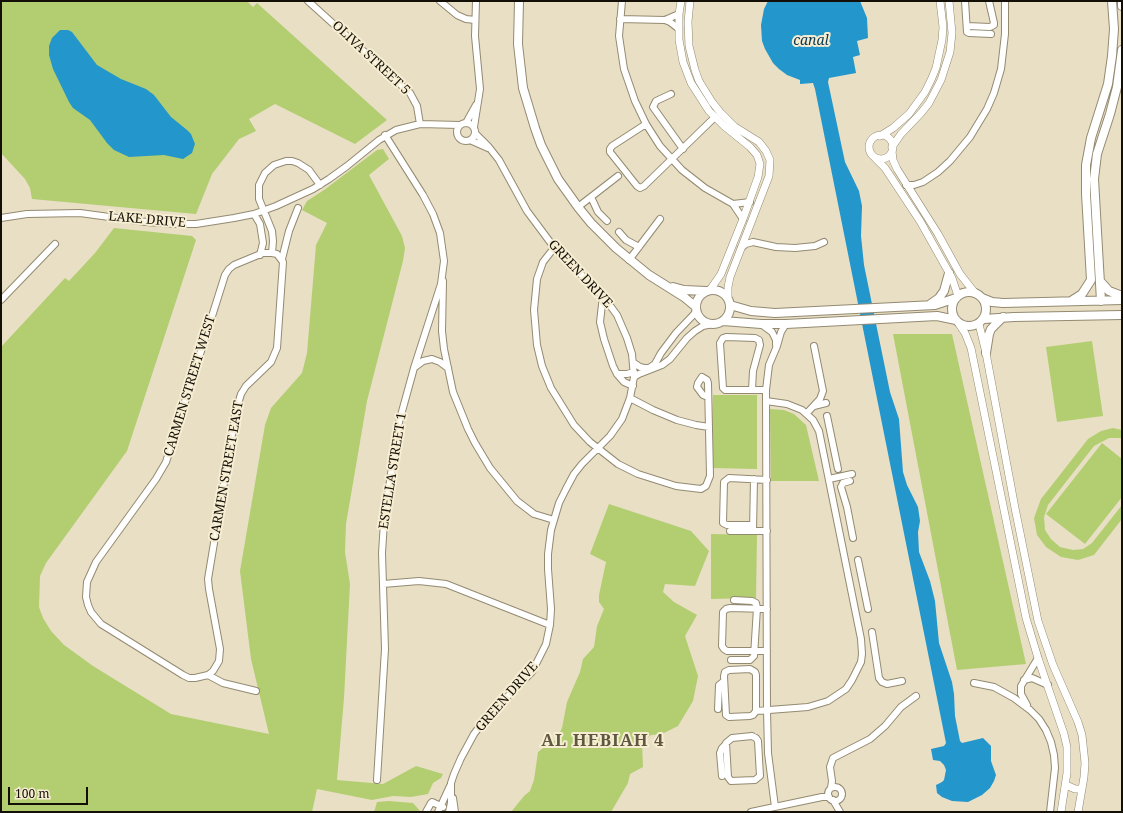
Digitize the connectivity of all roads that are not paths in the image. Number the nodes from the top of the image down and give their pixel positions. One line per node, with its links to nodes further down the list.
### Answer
1 (308, 1): 28 (street, OLIVA STREET 5)
2 (440, 1): 18 (street)
3 (476, 1): 18 (street)
4 (519, 1): 50 (main road)
5 (622, 1): 17 (street)
6 (681, 1): 16 (street)
7 (690, 1): 58 (street)
8 (940, 1): 35 (street)
9 (949, 1): 38 (street)
10 (965, 1): 20 (street)
11 (989, 1): 20 (street)
12 (1005, 1): 43 (street)
13 (1112, 1): 83 (main road)
14 (1122, 1): 15 (main road)
15 (1122, 6)
16 (679, 14): 19 (street); 21 (street)
17 (620, 19): 19 (street); 30 (street)
18 (474, 20): 25 (street)
19 (665, 20): 21 (street)
20 (967, 26): 22 (street)
21 (678, 30): 26 (street)
22 (991, 34)
23 (1122, 50): 72 (main road)
24 (671, 94): 37 (street)
25 (479, 96): 27 (street); 32 (street)
26 (715, 117): 37 (street); 48 (street)
27 (466, 123): 31 (street); 32 (street)
28 (420, 124): 29 (street, LAKE DRIVE); 34 (street, LAKE DRIVE)
29 (435, 124): 31 (street, LAKE DRIVE); 33 (street, LAKE DRIVE)
30 (646, 124): 41 (street); 41 (street)
31 (460, 125): 33 (street)
32 (475, 130): 36 (street); 39 (street, GREEN DRIVE)
33 (457, 134): 36 (street)
34 (385, 135): 45 (street, LAKE DRIVE); 71 (street, ESTELLA STREET 1)
35 (880, 136): 38 (street); 40 (street)
36 (470, 140): 39 (street, GREEN DRIVE)
37 (683, 149): 41 (street)
38 (892, 149): 40 (street); 44 (street)
39 (492, 151): 64 (street, GREEN DRIVE)
40 (875, 158): 70 (street)
41 (672, 159): 49 (street)
42 (618, 176): 46 (street)
43 (923, 182): 44 (street); 47 (street)
44 (906, 184): 47 (street)
45 (320, 185): 52 (street, LAKE DRIVE); 52 (street)
46 (591, 197): 50 (street); 57 (street)
47 (915, 197): 75 (street)
48 (750, 202): 49 (street); 56 (street)
49 (733, 204): 56 (street)
50 (578, 207): 69 (main road)
51 (298, 208): 68 (street, CARMEN STREET EAST)
52 (263, 210): 53 (street, LAKE DRIVE); 66 (street)
53 (254, 214): 54 (street, LAKE DRIVE); 67 (street)
54 (1, 218)
55 (660, 219): 63 (street)
56 (743, 219): 74 (street)
57 (606, 220)
58 (749, 228): 61 (street); 65 (street)
59 (619, 232): 63 (street)
60 (824, 242): 61 (street)
61 (759, 243): 65 (street)
62 (55, 244): 80 (street)
63 (639, 247): 69 (street)
64 (554, 248): 76 (street, GREEN DRIVE); 118 (street)
65 (741, 248): 82 (street)
66 (272, 253): 67 (street, CARMEN STREET WEST); 68 (street)
67 (260, 255): 152 (street, CARMEN STREET WEST)
68 (282, 259): 152 (street, CARMEN STREET EAST)
69 (629, 260): 73 (main road)
70 (949, 273): 78 (street); 85 (main road)
71 (442, 278): 103 (street, ESTELLA STREET 1); 104 (street)
72 (1100, 281): 77 (main road); 84 (main road)
73 (659, 282): 74 (main road); 87 (main road)
74 (708, 290): 82 (main road); 87 (main road)
75 (975, 293): 78 (main road); 79 (main road)
76 (603, 296): 86 (street, GREEN DRIVE); 90 (street)
77 (1122, 296)
78 (957, 297): 85 (main road); 92 (main road)
79 (982, 298): 83 (main road); 93 (main road)
80 (1, 300)
81 (1122, 300): 84 (main road)
82 (729, 301): 85 (main road); 91 (main road)
83 (1071, 301): 84 (main road)
84 (1101, 301)
85 (928, 306)
86 (613, 309): 90 (street); 102 (street, GREEN DRIVE)
87 (696, 309): 94 (main road); 98 (street)
88 (1122, 315): 89 (main road)
89 (1003, 317): 93 (main road); 100 (main road)
90 (600, 318): 105 (street)
91 (723, 321): 94 (main road); 95 (main road)
92 (957, 322): 93 (main road); 96 (main road); 127 (street)
93 (981, 322): 100 (street)
94 (712, 324): 101 (street)
95 (761, 324): 96 (main road); 99 (street)
96 (786, 324): 99 (street)
97 (814, 346): 114 (street)
98 (665, 348): 101 (street); 102 (street)
99 (775, 349): 109 (street)
100 (986, 353): 130 (street)
101 (674, 354): 106 (street)
102 (634, 363): 106 (street, GREEN DRIVE)
103 (414, 368): 104 (street); 137 (street, ESTELLA STREET 1)
104 (448, 368): 131 (street)
105 (617, 374): 106 (street); 107 (street)
106 (634, 374): 107 (street, GREEN DRIVE)
107 (633, 386): 110 (street, GREEN DRIVE)
108 (752, 390): 108 (street); 109 (street)
109 (766, 390): 112 (street)
110 (630, 398): 117 (street); 118 (street, GREEN DRIVE)
111 (708, 398): 117 (street)
112 (766, 401): 115 (street); 125 (street)
113 (826, 403): 114 (street)
114 (814, 406): 115 (street)
115 (807, 414): 120 (street)
116 (827, 416): 119 (street)
117 (709, 427): 118 (street)
118 (598, 449): 131 (street, GREEN DRIVE)
119 (835, 457): 120 (street); 121 (street)
120 (825, 459): 124 (street)
121 (838, 469)
122 (852, 474): 124 (street)
123 (754, 479): 125 (street); 132 (street); 132 (street)
124 (829, 479): 129 (street)
125 (767, 480): 134 (street)
126 (850, 481): 128 (street)
127 (1000, 489): 130 (street); 150 (street)
128 (844, 501): 129 (street); 135 (street)
129 (834, 503): 140 (street)
130 (1015, 508): 175 (street)
131 (554, 520): 144 (street, GREEN DRIVE)
132 (753, 528): 133 (street); 134 (street)
133 (730, 531)
134 (766, 531): 142 (street)
135 (853, 538)
136 (858, 560): 138 (street)
137 (383, 584): 144 (street); 172 (street, ESTELLA STREET 1)
138 (866, 598): 140 (street); 143 (street)
139 (734, 600): 141 (street)
140 (853, 601): 147 (street)
141 (757, 608): 142 (street); 148 (street); 148 (street)
142 (767, 608): 149 (street)
143 (868, 608)
144 (550, 624): 173 (street, GREEN DRIVE)
145 (872, 632): 146 (street)
146 (874, 644): 147 (street); 156 (street)
147 (862, 645): 163 (street)
148 (755, 651): 149 (street); 151 (street)
149 (767, 651): 153 (street)
150 (1038, 658): 157 (street); 159 (street)
151 (731, 660)
152 (208, 675): 160 (street)
153 (766, 676): 154 (street); 163 (street)
154 (756, 677): 155 (street); 165 (street)
155 (724, 681): 162 (street); 165 (street)
156 (902, 681)
157 (1023, 681): 159 (street); 164 (street)
158 (974, 683): 164 (street)
159 (1048, 685): 174 (street)
160 (256, 691)
161 (916, 696): 176 (street)
162 (718, 709)
163 (767, 710): 165 (street); 167 (street)
164 (1030, 710): 184 (street)
165 (756, 711)
166 (756, 738): 167 (street); 168 (street); 170 (street)
167 (767, 738): 169 (street)
168 (725, 745): 170 (street); 171 (street)
169 (771, 772): 170 (street); 178 (street)
170 (760, 774)
171 (722, 776)
172 (377, 780)
173 (451, 783): 177 (street, GREEN DRIVE); 180 (street, GREEN DRIVE)
174 (1066, 785): 175 (street); 185 (street)
175 (1082, 789): 186 (street)
176 (833, 794): 178 (street); 179 (street)
177 (440, 806): 180 (street); 181 (street); 182 (street, GREEN DRIVE)
178 (779, 808): 183 (street)
179 (839, 810)
180 (451, 811)
181 (426, 812)
182 (438, 812)
183 (750, 812)
184 (1050, 812)
185 (1061, 812)
186 (1078, 812)

